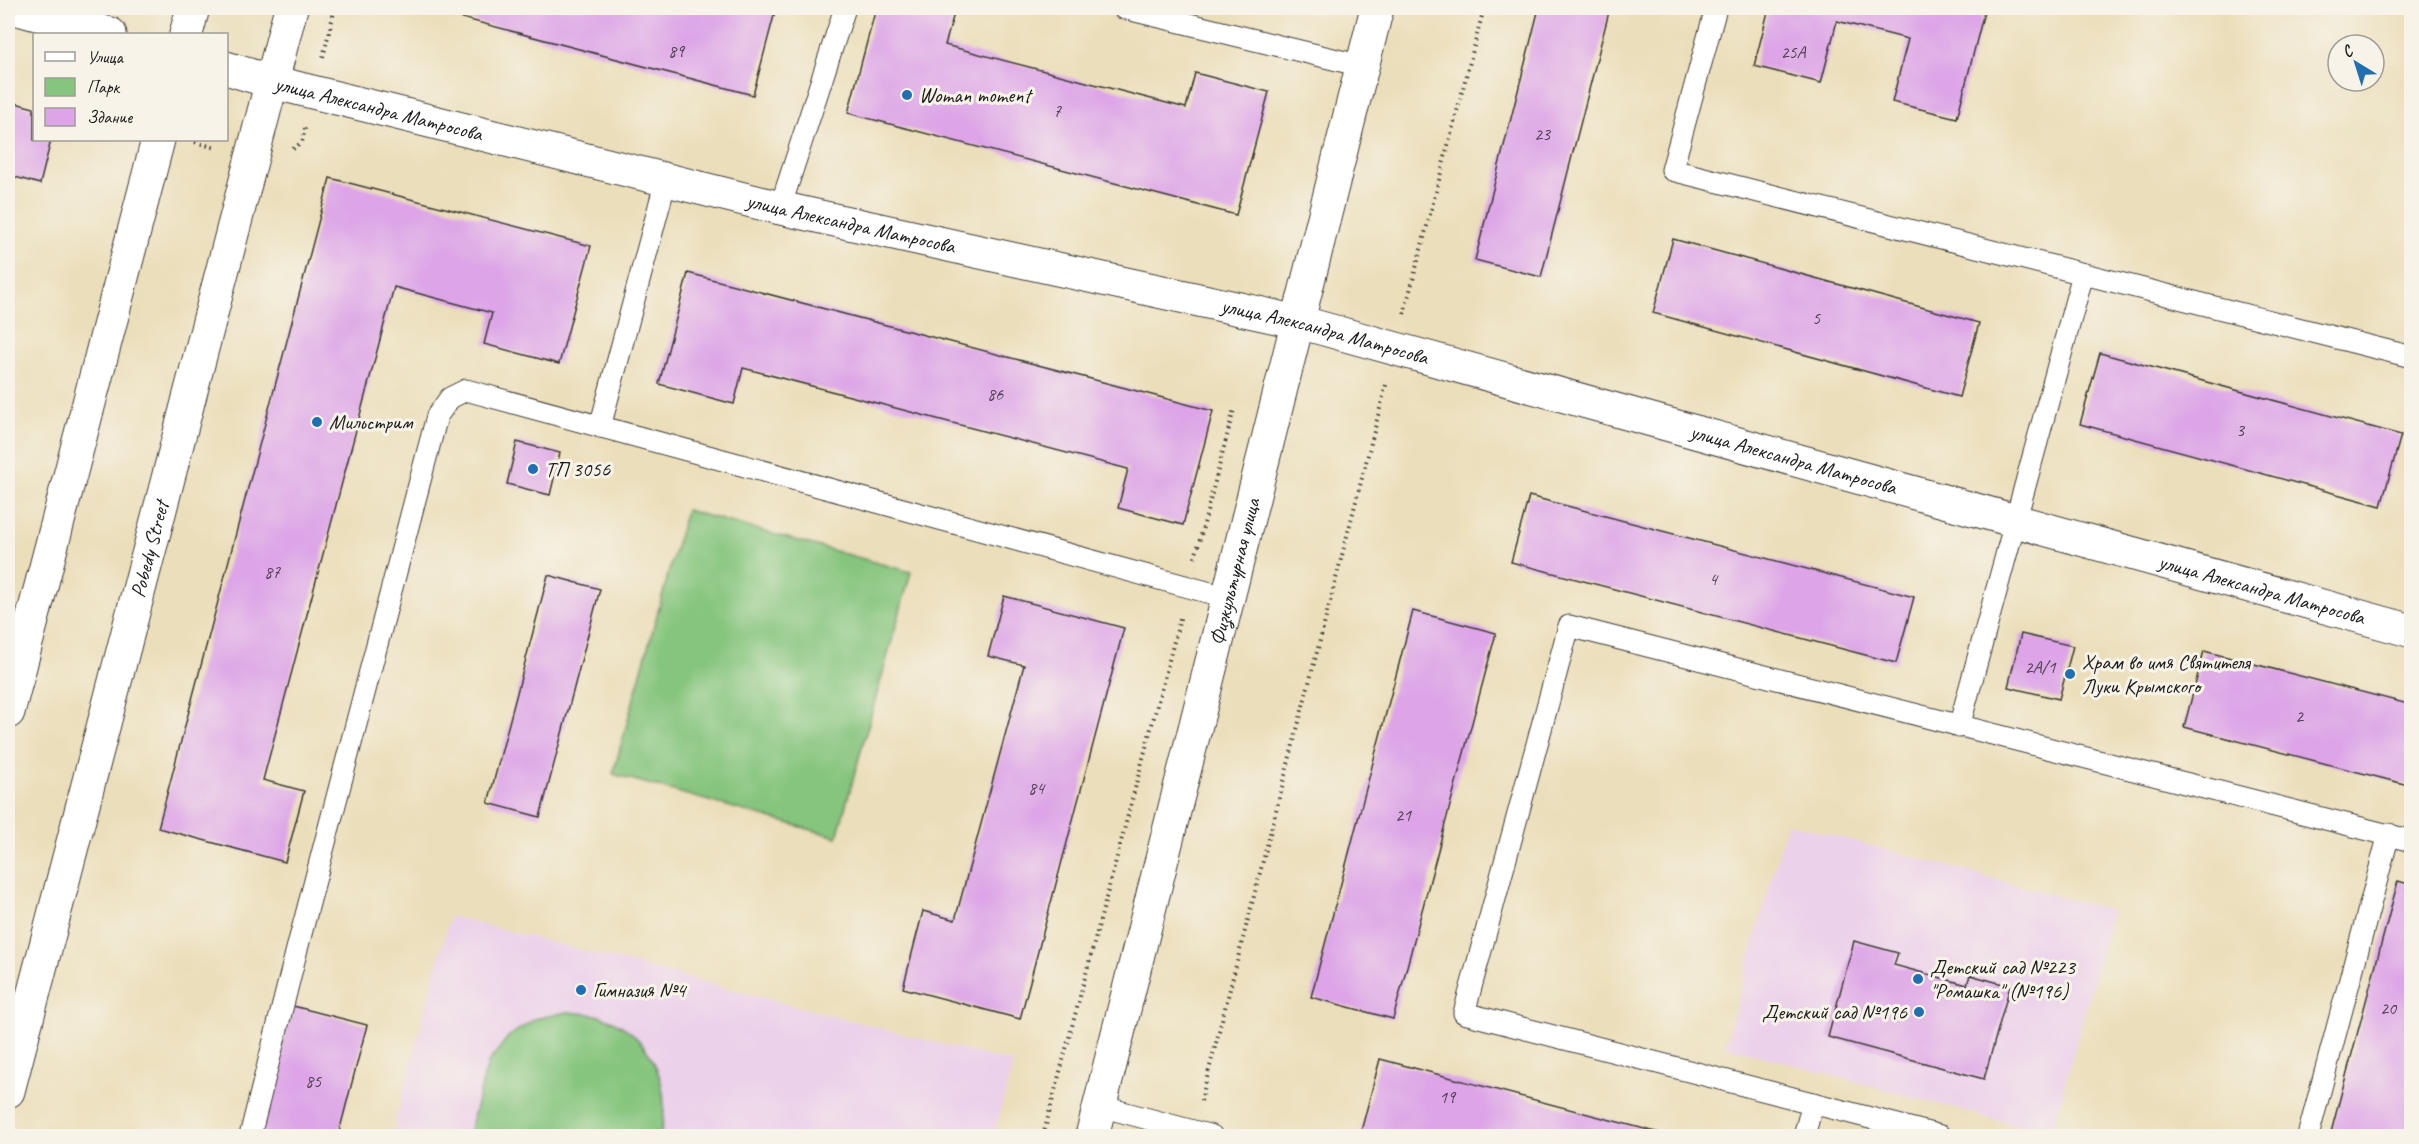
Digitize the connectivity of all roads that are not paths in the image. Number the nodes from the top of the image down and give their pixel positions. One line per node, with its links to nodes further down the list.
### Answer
1 (15, 8): 8 (street)
2 (193, 8): 9 (street)
3 (291, 8): 12 (street, Pobedy Street)
4 (845, 8): 15 (lane)
5 (1123, 8): 10 (lane)
6 (1377, 8): 10 (street, Физкультурная улица)
7 (1716, 8): 16 (lane)
8 (106, 33)
9 (186, 33)
10 (1362, 66): 17 (street, Физкультурная улица)
11 (228, 69): 12 (street, улица Александра Матросова)
12 (272, 82): 14 (street, улица Александра Матросова); 27 (street, Pobedy Street)
13 (158, 141): 23 (street)
14 (666, 180): 15 (street, улица Александра Матросова); 19 (lane)
15 (780, 208): 17 (street, улица Александра Матросова)
16 (2083, 274): 18 (lane); 20 (lane)
17 (1299, 322): 20 (street, улица Александра Матросова); 21 (street, Физкультурная улица)
18 (2412, 357)
19 (600, 427): 21 (lane); 31 (lane)
20 (2015, 521): 22 (street, улица Александра Матросова); 24 (lane)
21 (1229, 598): 29 (street, Физкультурная улица)
22 (2412, 631)
23 (8, 712)
24 (1959, 727): 25 (lane); 28 (lane)
25 (2389, 834): 26 (lane); 34 (lane)
26 (2412, 841)
27 (8, 1091)
28 (1813, 1103): 32 (lane); 33 (lane)
29 (1096, 1121): 30 (lane)
30 (1203, 1134)
31 (250, 1137)
32 (1804, 1137)
33 (1940, 1137)
34 (2308, 1137)

